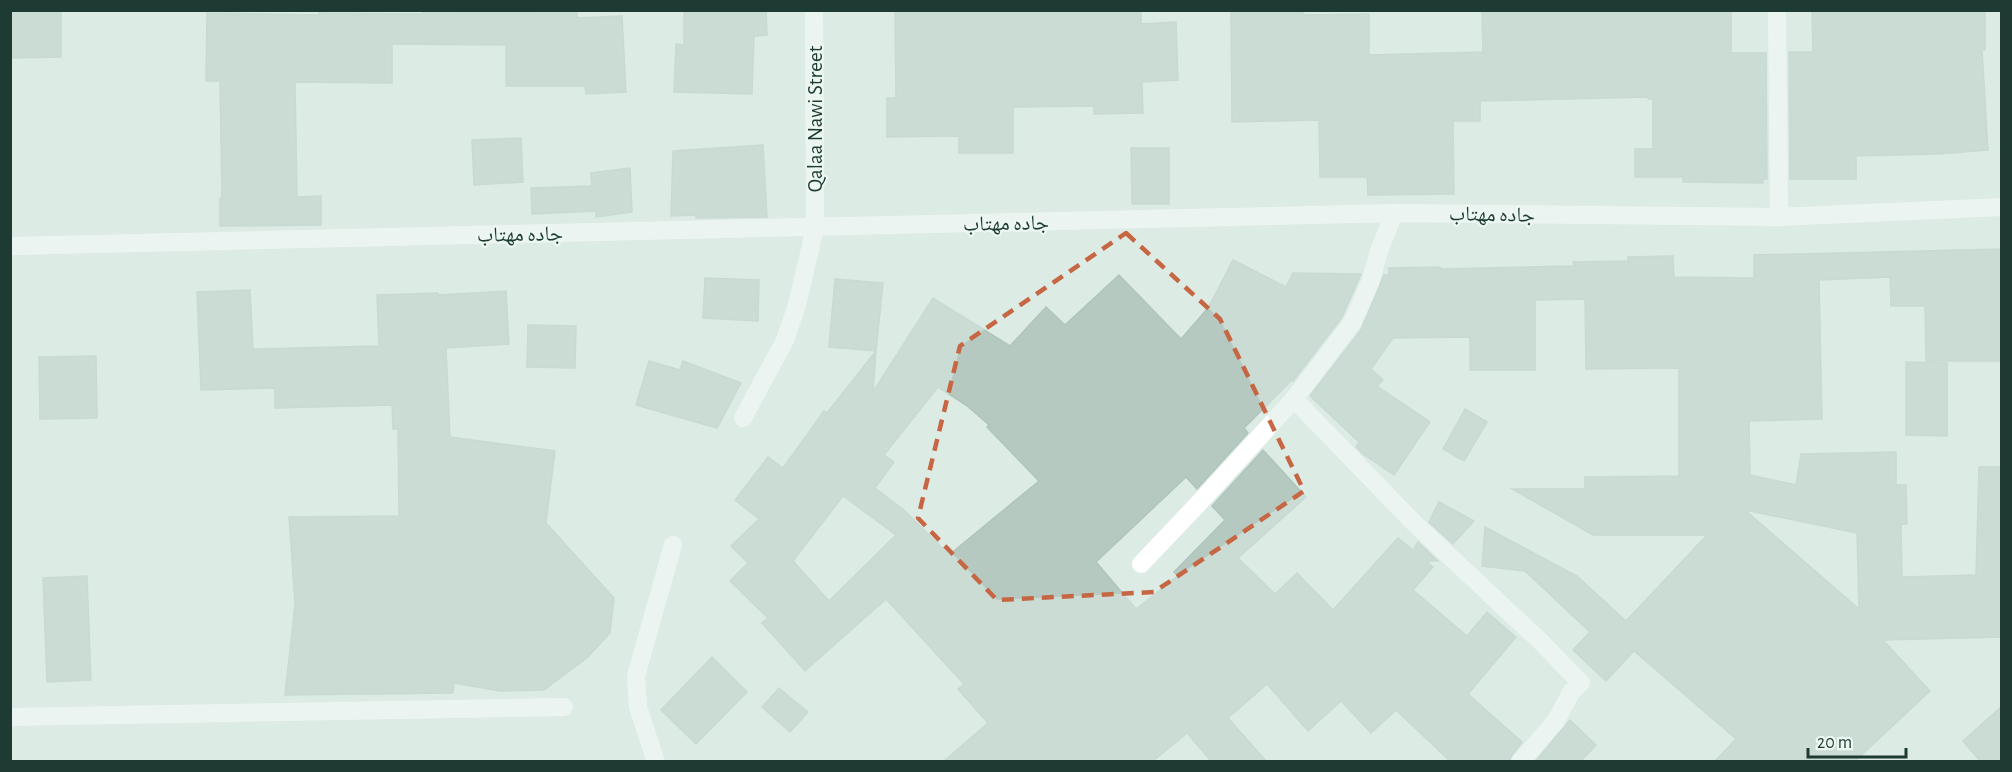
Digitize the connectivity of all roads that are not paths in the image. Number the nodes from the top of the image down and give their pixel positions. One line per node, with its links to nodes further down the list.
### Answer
1 (814, 10): 6 (street, Qalaa Nawi Street)
2 (1778, 10): 5 (street)
3 (2001, 207): 5 (street, جاده مهتاب)
4 (1394, 213): 5 (street, جاده مهتاب); 6 (street, جاده مهتاب); 8 (street)
5 (1779, 217)
6 (815, 228): 7 (street, جاده مهتاب); 9 (street, Qalaa Nawi Street)
7 (10, 246)
8 (1294, 399): 11 (street); 15 (street)
9 (743, 418)
10 (673, 545): 14 (street)
11 (1141, 564)
12 (564, 707): 13 (street)
13 (10, 717)
14 (656, 762)
15 (1520, 762)

